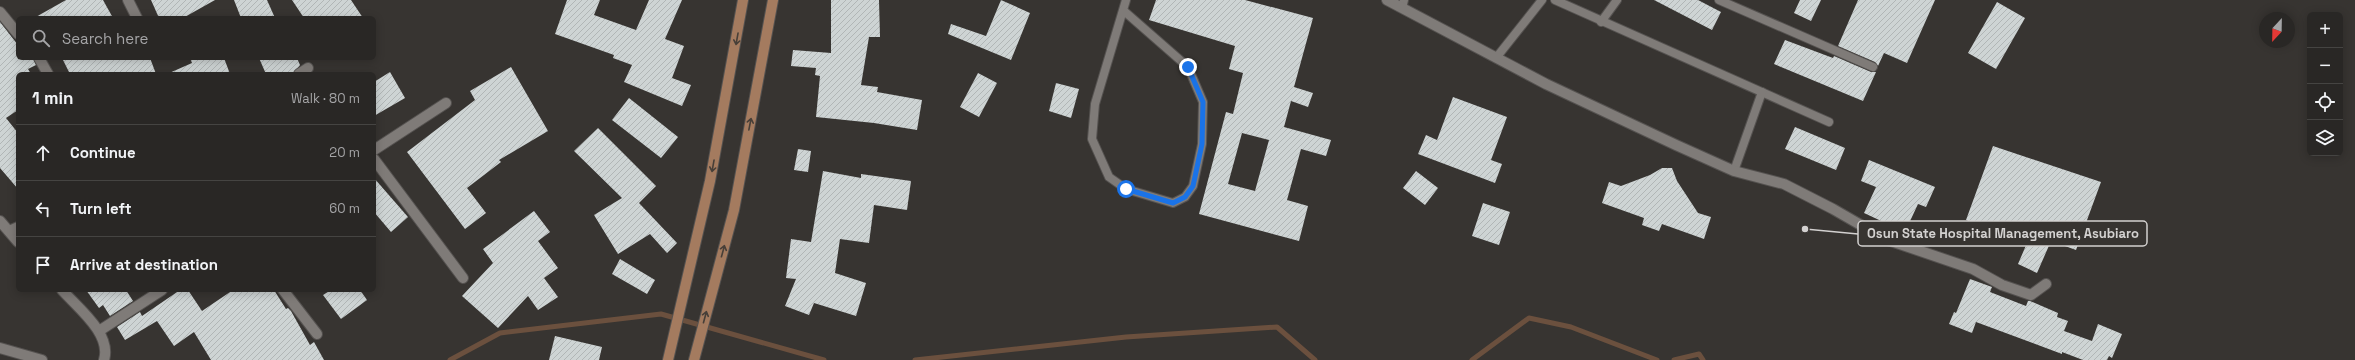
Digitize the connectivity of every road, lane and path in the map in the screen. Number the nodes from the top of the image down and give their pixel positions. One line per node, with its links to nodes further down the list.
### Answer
1 (128, 0): 13 (street)
2 (743, 0): 40 (main road, one-way to 40)
3 (774, 0): 41 (main road, one-way to 3)
4 (1126, 0): 11 (lane)
5 (1387, 0): 10 (street)
6 (1542, 0): 16 (lane)
7 (1555, 0): 14 (lane)
8 (1617, 0): 14 (lane)
9 (1718, 0): 18 (lane)
10 (1403, 4): 16 (street)
11 (1124, 11): 11 (lane)
12 (0, 12): 15 (street)
13 (136, 16)
14 (1601, 22): 22 (lane)
15 (16, 32)
16 (1496, 58): 27 (street)
17 (40, 60): 20 (street)
18 (1873, 67)
19 (308, 68): 21 (street)
20 (47, 72)
21 (302, 72)
22 (1762, 92): 24 (lane); 27 (lane)
23 (446, 103): 25 (street)
24 (1829, 122)
25 (376, 149)
26 (376, 162): 30 (street)
27 (1734, 171): 31 (street)
28 (0, 220): 29 (street)
29 (13, 229)
30 (463, 278)
31 (2046, 284)
32 (64, 292): 35 (street)
33 (159, 292): 35 (street)
34 (285, 292): 36 (street)
35 (99, 331): 39 (street)
36 (317, 334)
37 (0, 348): 38 (street)
38 (42, 360)
39 (104, 360)
40 (668, 360)
41 (694, 360)

